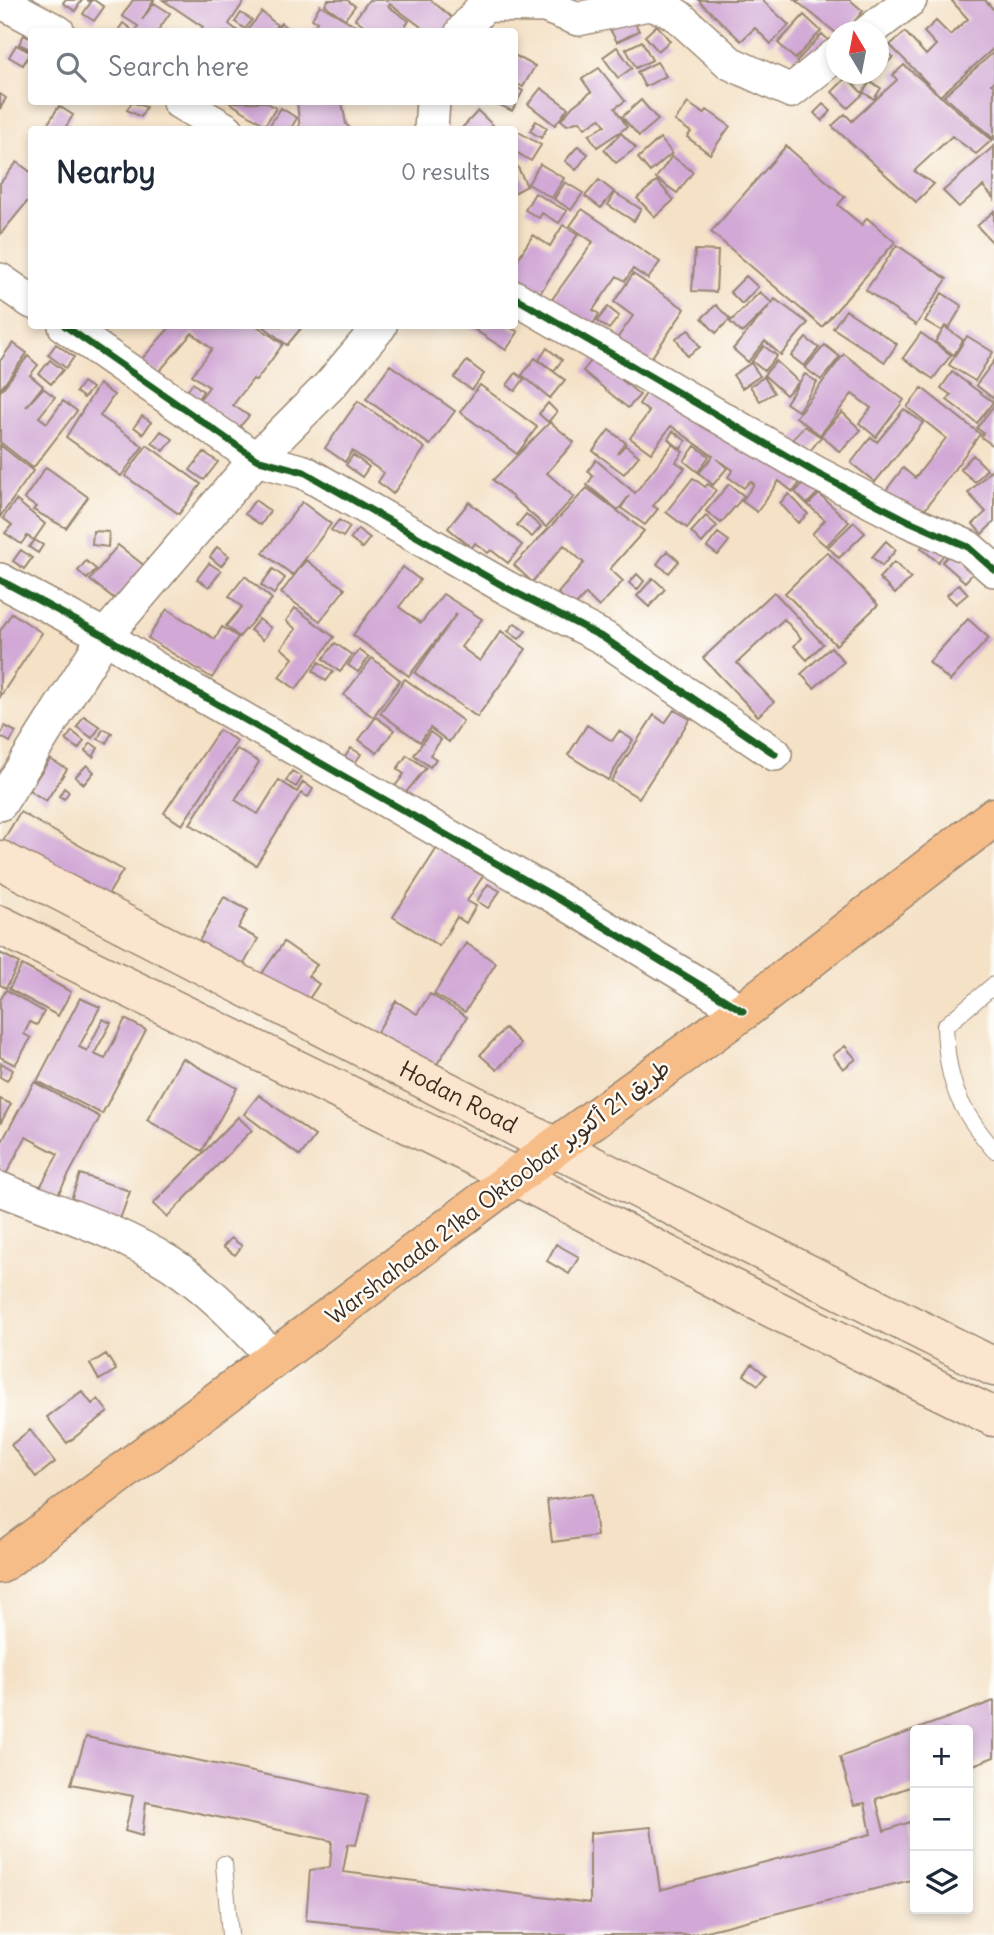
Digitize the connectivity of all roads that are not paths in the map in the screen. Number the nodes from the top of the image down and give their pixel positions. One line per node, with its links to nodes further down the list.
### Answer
1 (910, 0): 4 (street)
2 (0, 1): 5 (street)
3 (481, 2): 6 (street); 7 (street)
4 (882, 21)
5 (51, 28)
6 (465, 28)
7 (826, 63)
8 (184, 105): 10 (street)
9 (433, 105): 11 (street)
10 (220, 126)
11 (431, 126)
12 (0, 280): 13 (street)
13 (28, 299)
14 (518, 299): 18 (street)
15 (69, 329): 17 (street)
16 (377, 329): 17 (street)
17 (256, 459): 20 (street); 21 (street)
18 (994, 570)
19 (0, 580): 20 (street)
20 (105, 636): 22 (street); 27 (street)
21 (775, 754)
22 (0, 804)
23 (994, 817): 27 (main road, Warshahada 21ka Oktoobar طريق 21 أكتوبر)
24 (0, 860): 28 (main road, Hodan Road)
25 (0, 925): 30 (main road, Hodan Road)
26 (994, 985): 29 (lane)
27 (743, 1011): 28 (main road, Warshahada 21ka Oktoobar طريق 21 أكتوبر)
28 (555, 1147): 30 (main road, Warshahada 21ka Oktoobar طريق 21 أكتوبر); 33 (main road, Hodan Road)
29 (994, 1150)
30 (515, 1177): 32 (main road, Warshahada 21ka Oktoobar طريق 21 أكتوبر); 34 (main road, Hodan Road)
31 (0, 1189): 32 (street)
32 (274, 1358): 35 (main road, Warshahada 21ka Oktoobar طريق 21 أكتوبر)
33 (994, 1367)
34 (994, 1417)
35 (0, 1564)
36 (224, 1864): 37 (lane)
37 (230, 1935)

